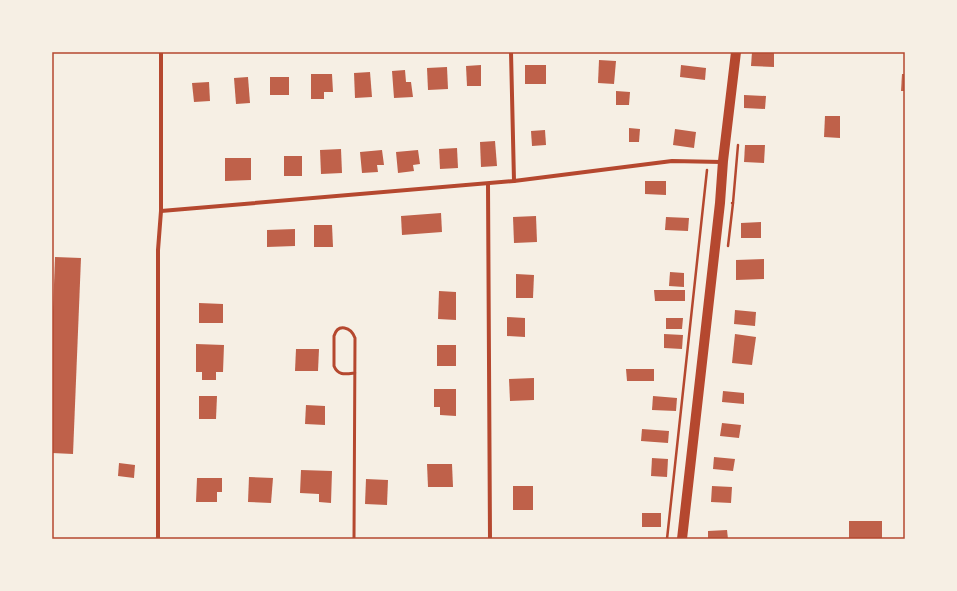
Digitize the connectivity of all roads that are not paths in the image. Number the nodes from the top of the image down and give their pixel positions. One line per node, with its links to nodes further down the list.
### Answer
1 (161, 52): 7 (street)
2 (511, 52): 5 (street)
3 (736, 52): 4 (main road)
4 (723, 162): 5 (street); 12 (main road)
5 (514, 182): 6 (street)
6 (488, 184): 7 (street); 11 (street)
7 (160, 211): 9 (street)
8 (355, 373): 8 (lane); 10 (lane)
9 (158, 539)
10 (354, 539)
11 (490, 539)
12 (682, 539)

